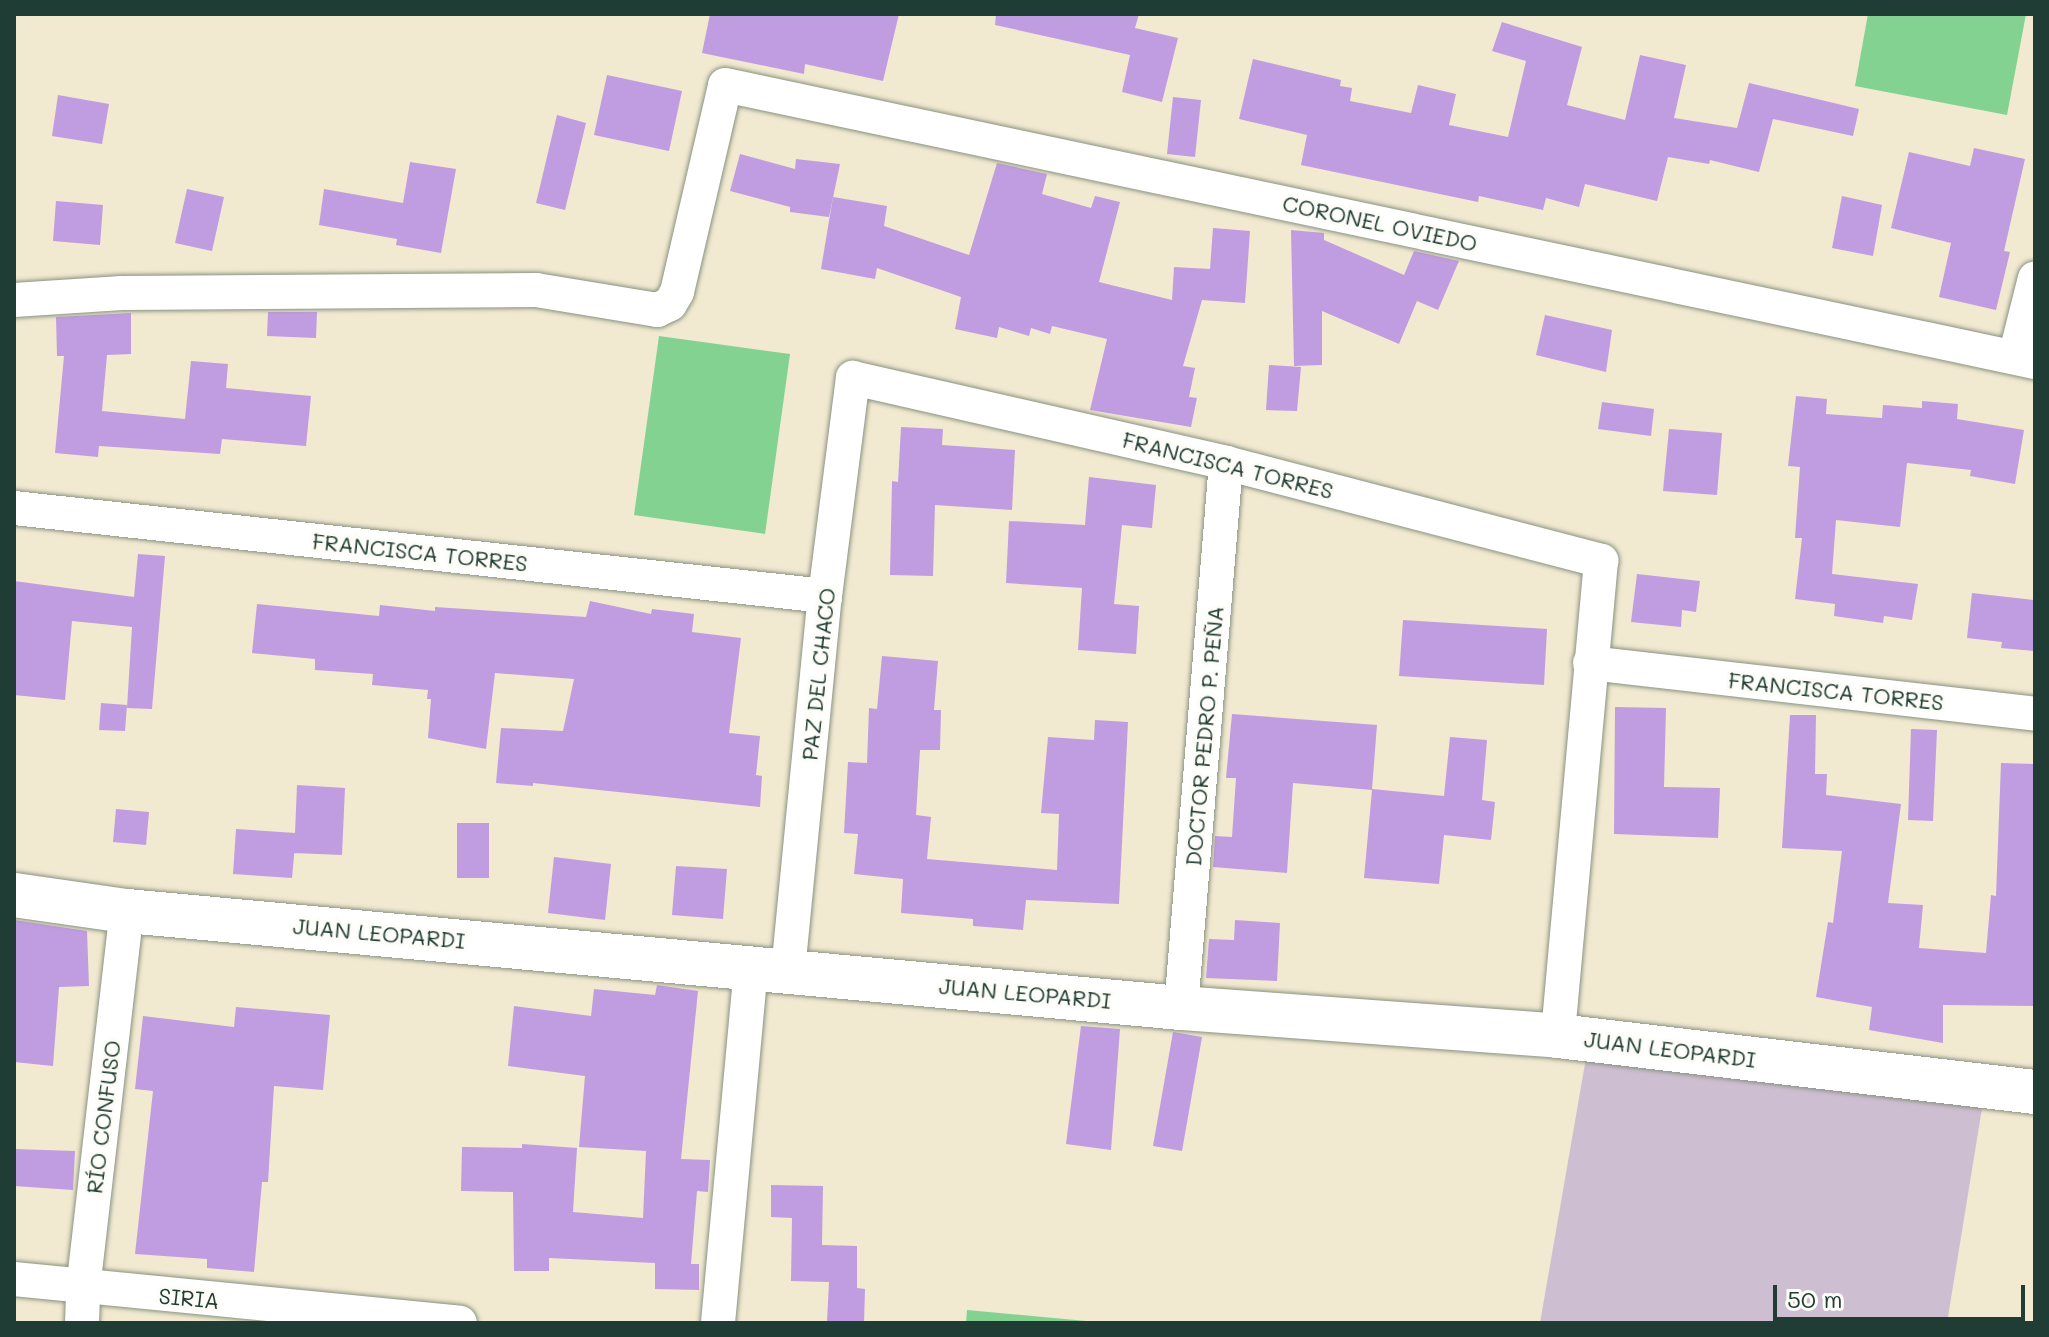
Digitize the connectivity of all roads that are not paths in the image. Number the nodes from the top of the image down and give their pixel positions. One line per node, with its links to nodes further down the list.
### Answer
1 (2035, 278): 3 (street)
2 (14, 300): 3 (street, CORONEL OVIEDO)
3 (2025, 360)
4 (853, 378): 5 (street, FRANCISCA TORRES); 7 (street, PAZ DEL CHACO)
5 (1226, 463): 8 (street, FRANCISCA TORRES); 13 (street, DOCTOR PEDRO P. PEÑA)
6 (14, 508): 7 (street, FRANCISCA TORRES)
7 (825, 596): 12 (street, PAZ DEL CHACO)
8 (1590, 663): 9 (street, FRANCISCA TORRES); 14 (street)
9 (2035, 714)
10 (14, 895): 11 (main road, JUAN LEOPARDI)
11 (127, 911): 12 (main road, JUAN LEOPARDI); 17 (street, RÍO CONFUSO)
12 (769, 969): 13 (main road, JUAN LEOPARDI); 20 (street, PAZ DEL CHACO)
13 (1181, 1008): 14 (main road, JUAN LEOPARDI)
14 (1558, 1036): 15 (main road, JUAN LEOPARDI)
15 (2035, 1092)
16 (14, 1279): 17 (street, SIRIA)
17 (83, 1289): 18 (street, RÍO CONFUSO); 19 (street, SIRIA)
18 (82, 1323)
19 (460, 1323)
20 (718, 1323)

